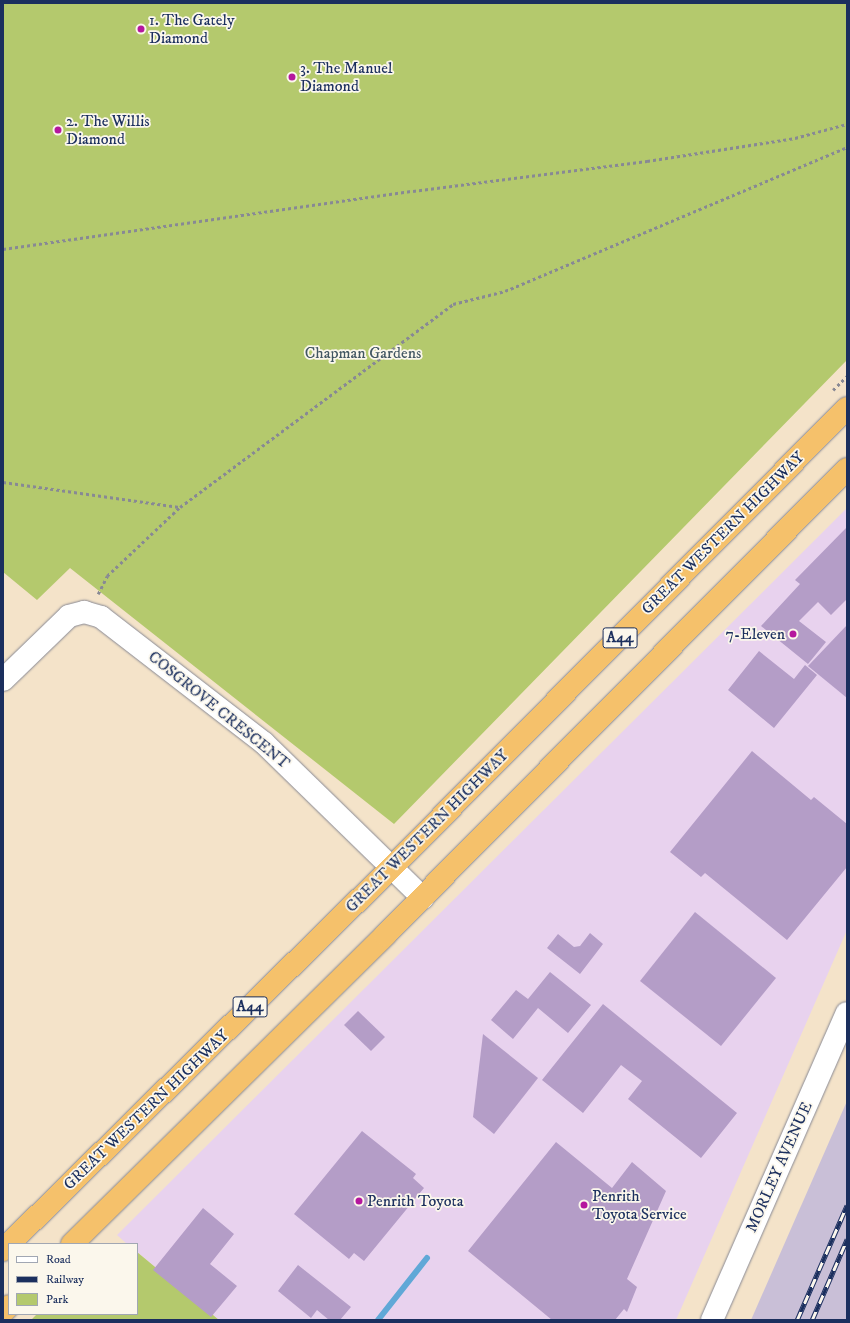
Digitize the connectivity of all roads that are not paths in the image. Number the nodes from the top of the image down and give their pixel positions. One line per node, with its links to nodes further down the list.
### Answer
1 (847, 408): 4 (highway, GREAT WESTERN HIGHWAY / A44)
2 (847, 469): 5 (highway, A44)
3 (3, 680): 4 (street, COSGROVE CRESCENT)
4 (392, 867): 5 (street, COSGROVE CRESCENT); 7 (highway, GREAT WESTERN HIGHWAY / A44)
5 (423, 898): 8 (highway, A44)
6 (847, 1013): 9 (street, MORLEY AVENUE)
7 (10, 1243)
8 (73, 1243)
9 (712, 1320)

